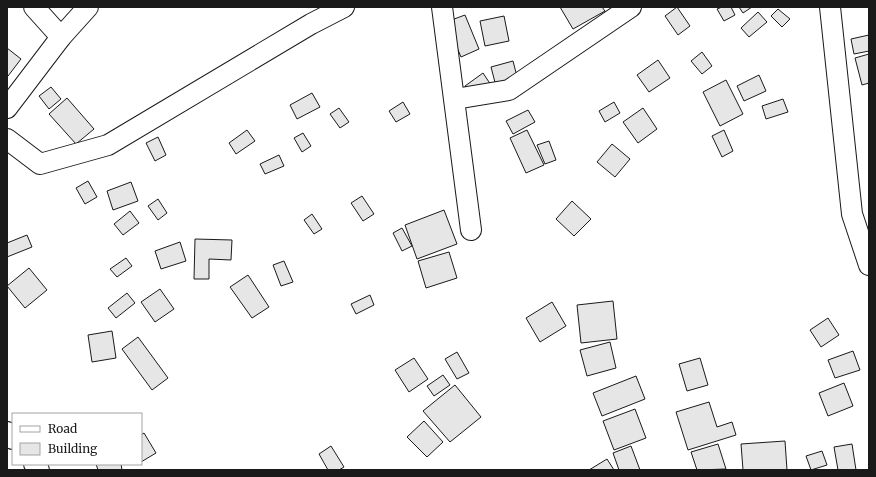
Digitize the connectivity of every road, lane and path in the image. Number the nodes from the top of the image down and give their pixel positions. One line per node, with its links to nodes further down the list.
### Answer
1 (34, 7): 7 (street)
2 (88, 7): 7 (street)
3 (344, 7): 10 (street)
4 (442, 7): 8 (street)
5 (631, 7): 8 (street)
6 (830, 7): 12 (street)
7 (61, 37): 9 (street)
8 (455, 99): 11 (street)
9 (7, 108)
10 (7, 139)
11 (471, 230)
12 (869, 265)

